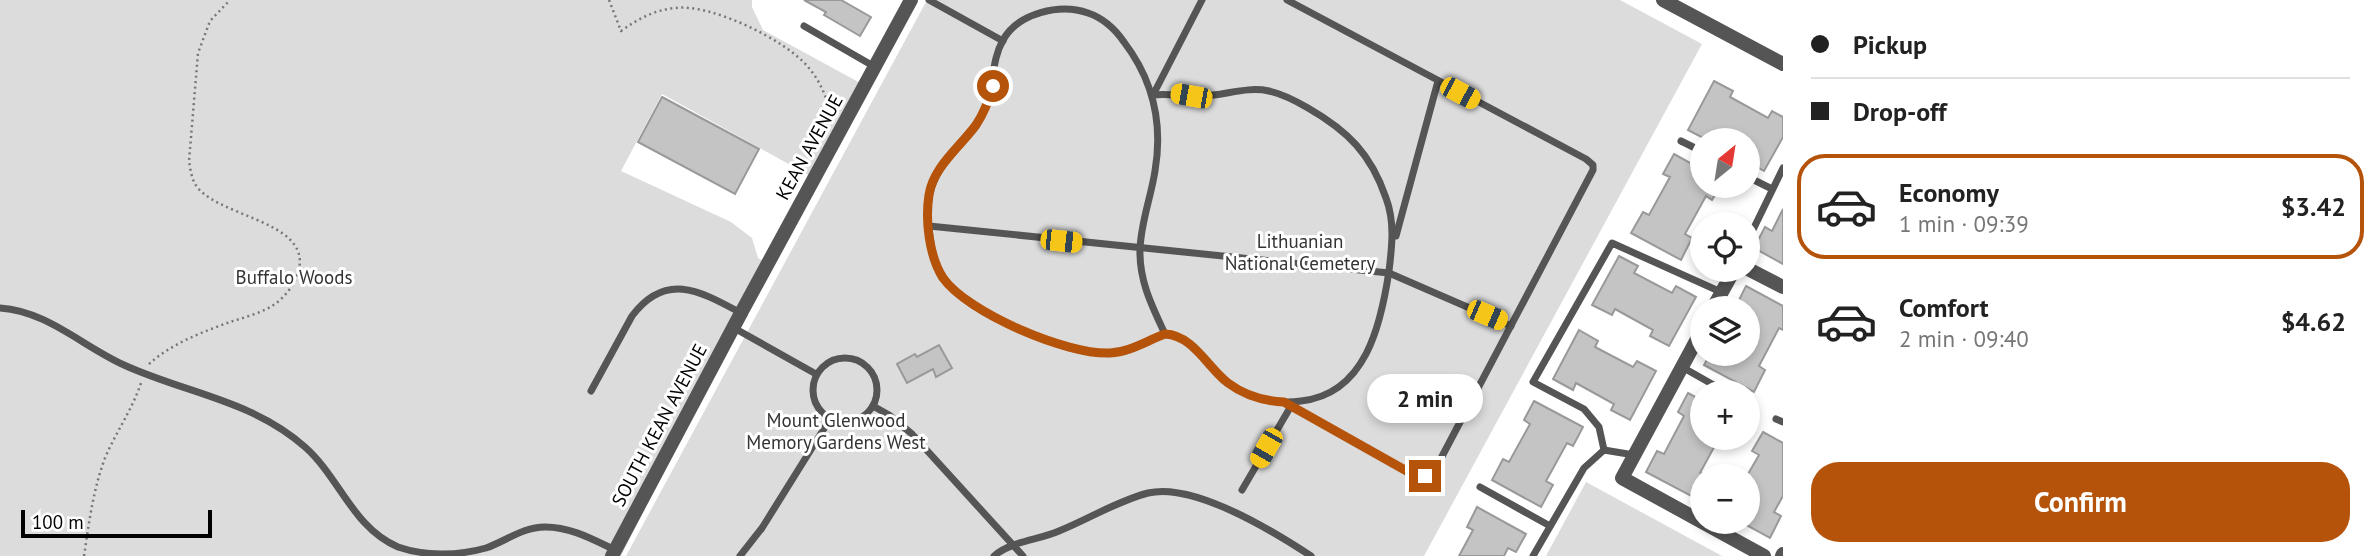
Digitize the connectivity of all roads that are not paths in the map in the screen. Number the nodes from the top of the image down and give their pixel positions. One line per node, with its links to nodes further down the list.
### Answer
1 (911, 0): 9 (street, KEAN AVENUE)
2 (929, 0): 7 (lane)
3 (1202, 0): 11 (lane)
4 (1287, 0): 10 (lane)
5 (1663, 0): 8 (street)
6 (804, 26): 9 (lane)
7 (1003, 41): 11 (lane); 18 (lane)
8 (1783, 64)
9 (875, 67): 28 (street, KEAN AVENUE)
10 (1438, 81): 19 (lane); 29 (lane)
11 (1153, 95): 19 (lane); 20 (lane)
12 (1681, 141): 13 (lane)
13 (1690, 146)
14 (1783, 168): 16 (lane)
15 (1760, 184): 16 (lane)
16 (1772, 190): 17 (lane)
17 (1760, 215)
18 (929, 226): 20 (lane); 31 (lane)
19 (1393, 246): 21 (lane)
20 (1140, 249): 21 (lane); 31 (lane)
21 (1389, 273): 29 (lane); 37 (lane)
22 (1760, 276): 24 (street)
23 (1727, 282): 25 (street)
24 (1783, 288)
25 (1722, 292): 26 (street); 40 (lane)
26 (1720, 296)
27 (0, 308): 46 (lane)
28 (741, 313): 30 (street, SOUTH KEAN AVENUE); 36 (lane)
29 (1511, 326): 37 (lane)
30 (733, 327): 34 (lane); 46 (street, SOUTH KEAN AVENUE)
31 (1165, 334): 37 (lane)
32 (1690, 352): 33 (street)
33 (1682, 367): 35 (lane); 41 (street)
34 (816, 374): 38 (lane); 39 (lane)
35 (1705, 380)
36 (591, 391)
37 (1287, 404): 43 (lane)
38 (873, 406): 39 (lane); 45 (lane)
39 (830, 419): 47 (lane)
40 (1604, 450): 41 (lane); 44 (lane)
41 (1635, 455): 52 (street)
42 (1480, 487): 44 (lane)
43 (1242, 490)
44 (1550, 526): 51 (lane)
45 (1015, 546): 48 (lane); 49 (lane); 50 (lane)
46 (614, 553)
47 (740, 556)
48 (994, 556)
49 (1023, 556)
50 (1311, 556)
51 (1533, 556)
52 (1764, 556)

